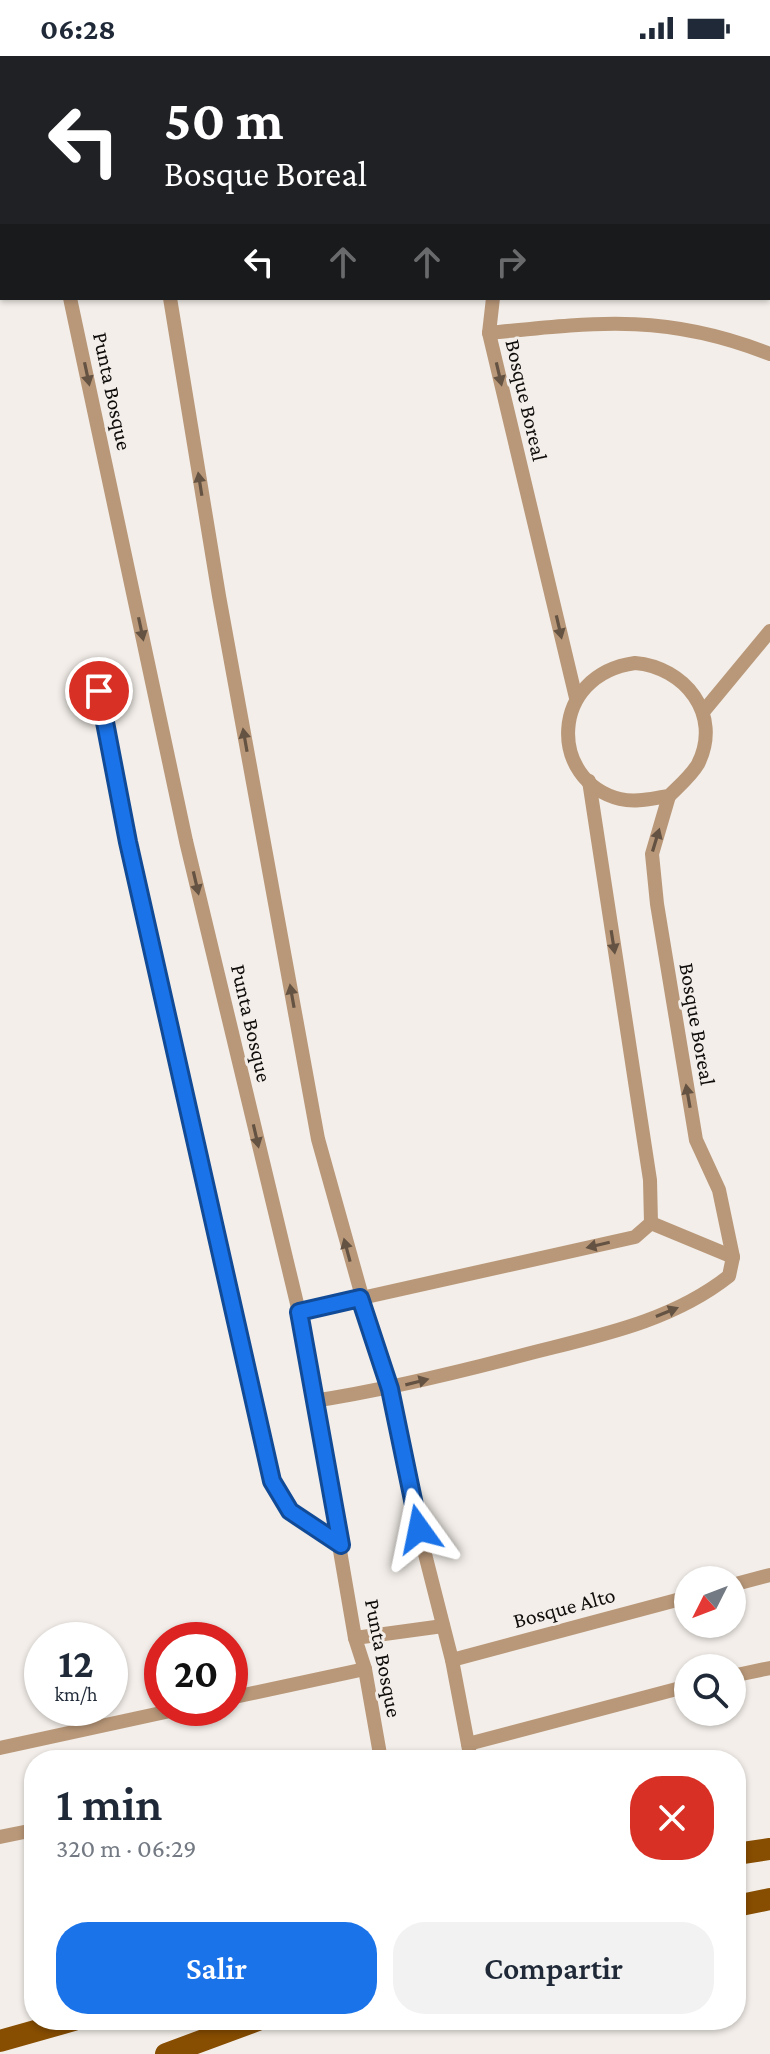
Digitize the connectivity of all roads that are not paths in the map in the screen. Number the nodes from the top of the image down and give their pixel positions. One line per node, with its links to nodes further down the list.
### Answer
1 (70, 300): 15 (lane, Punta Bosque, one-way to 15)
2 (170, 300): 14 (lane, Punta Bosque, one-way to 2)
3 (493, 300): 4 (lane, Bosque Boreal)
4 (489, 333): 5 (lane); 8 (lane, Bosque Boreal, one-way to 8)
5 (770, 354)
6 (770, 631): 9 (lane)
7 (99, 691): 18 (lane)
8 (576, 698): 9 (lane); 10 (lane, Bosque Boreal)
9 (703, 712): 11 (lane, Bosque Boreal)
10 (589, 781): 11 (lane); 12 (lane, Bosque Boreal, one-way to 12)
11 (669, 796): 13 (lane, Bosque Boreal, one-way to 11)
12 (651, 1223): 13 (lane); 14 (lane, one-way to 14)
13 (733, 1257): 16 (lane, one-way to 13)
14 (360, 1298): 15 (lane); 16 (lane, Punta Bosque)
15 (299, 1312): 17 (lane, Punta Bosque)
16 (390, 1389): 17 (lane); 22 (lane, Punta Bosque)
17 (313, 1401): 18 (lane, Punta Bosque)
18 (341, 1545): 23 (lane, Punta Bosque)
19 (770, 1575): 20 (lane)
20 (746, 1581)
21 (674, 1601): 24 (lane, Bosque Alto)
22 (443, 1626): 23 (lane); 24 (lane, Punta Bosque)
23 (355, 1638): 26 (lane, Punta Bosque)
24 (452, 1660): 31 (lane, Punta Bosque)
25 (770, 1668): 27 (lane)
26 (365, 1669): 29 (lane); 33 (lane, Punta Bosque)
27 (746, 1673)
28 (674, 1690): 31 (lane)
29 (248, 1694)
30 (144, 1717): 32 (lane)
31 (468, 1744): 34 (lane, Punta Bosque)
32 (0, 1748)
33 (379, 1750)
34 (469, 1750)
35 (24, 1832): 36 (lane)
36 (0, 1837)
37 (770, 1849): 38 (main road)
38 (746, 1853)
39 (770, 1899): 40 (main road)
40 (746, 1904)
41 (39, 2030): 43 (main road)
42 (231, 2030): 44 (main road)
43 (0, 2041)
44 (166, 2054)

